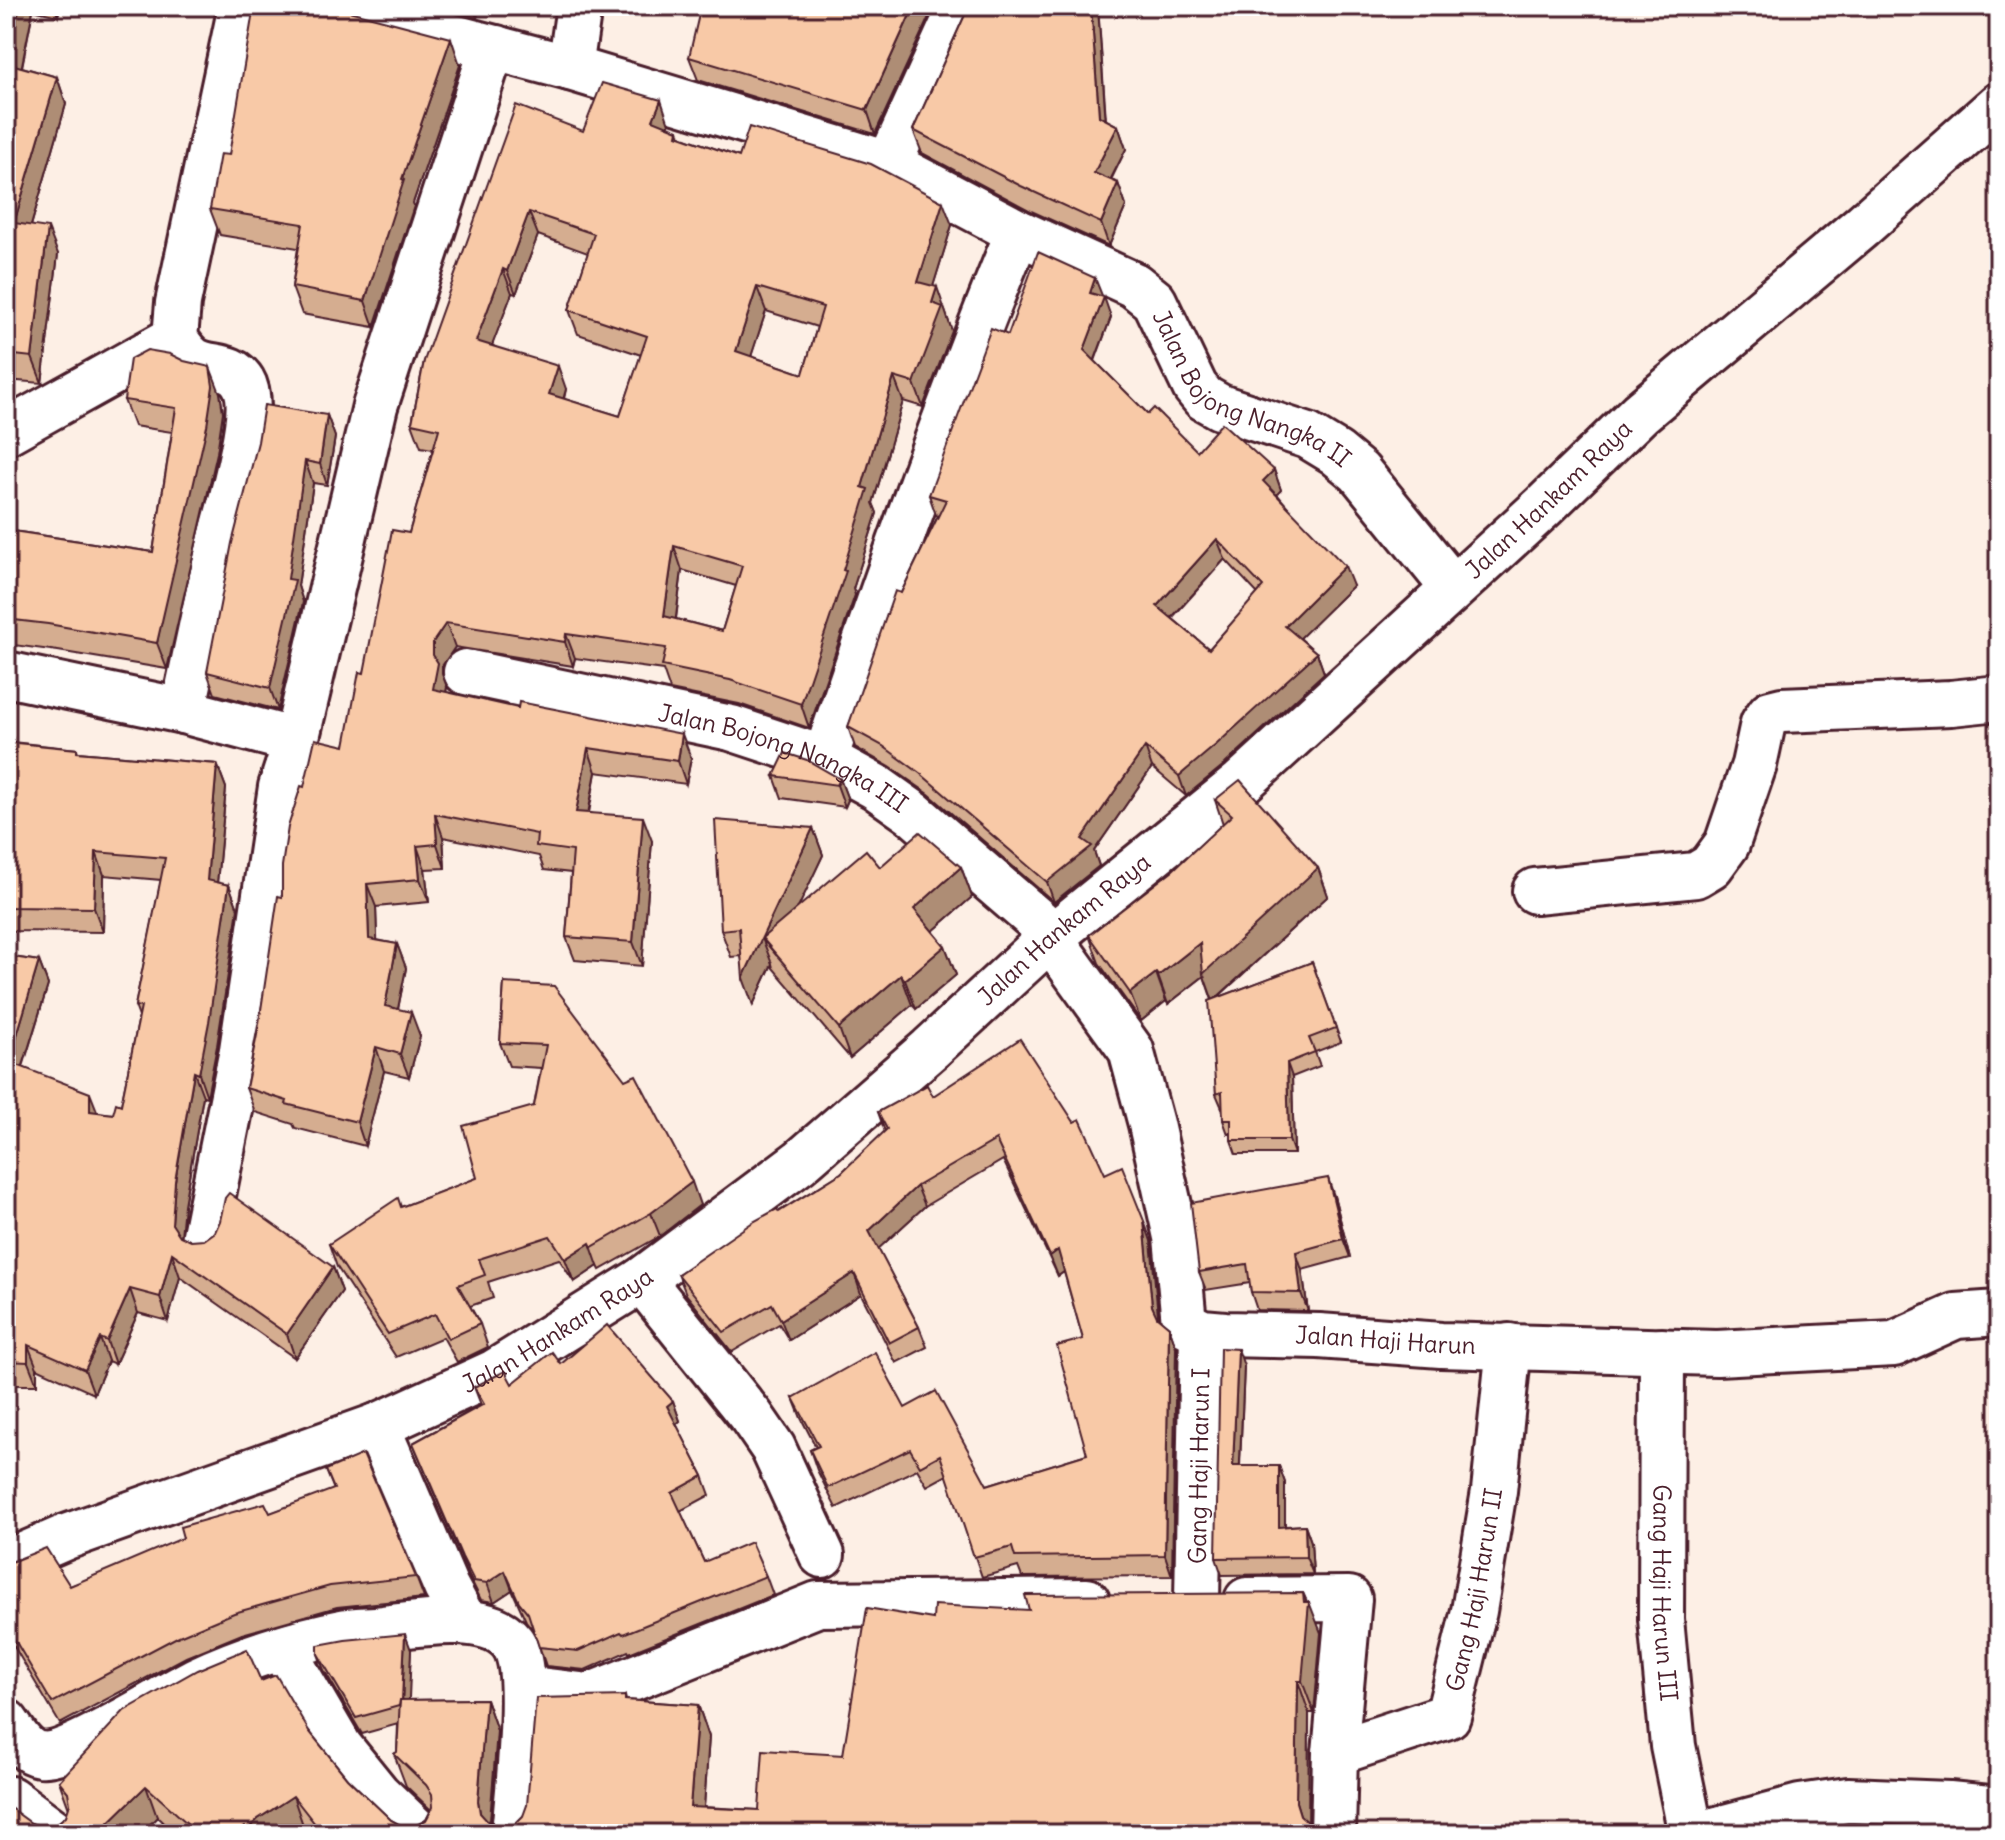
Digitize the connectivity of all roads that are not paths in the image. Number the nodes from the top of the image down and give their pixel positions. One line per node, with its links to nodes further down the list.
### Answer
1 (241, 6): 10 (street)
2 (336, 6): 5 (street, Jalan Bojong Nangka II)
3 (579, 6): 6 (street)
4 (961, 6): 8 (street)
5 (496, 48): 6 (street, Jalan Bojong Nangka II); 17 (street)
6 (570, 68): 8 (street, Jalan Bojong Nangka II)
7 (1999, 105): 12 (street, Jalan Hankam Raya)
8 (889, 164): 9 (street, Jalan Bojong Nangka II)
9 (1018, 232): 12 (street, Jalan Bojong Nangka II); 18 (street)
10 (175, 338): 11 (street); 16 (street)
11 (6, 432)
12 (1453, 588): 20 (street, Jalan Hankam Raya)
13 (466, 672): 18 (street, Jalan Bojong Nangka III)
14 (6, 674): 16 (street)
15 (1999, 698): 19 (street)
16 (183, 711): 17 (street)
17 (296, 741): 21 (street)
18 (825, 759): 20 (street, Jalan Bojong Nangka III)
19 (1535, 891)
20 (1050, 938): 22 (street, Jalan Hankam Raya); 24 (street)
21 (204, 1240)
22 (642, 1280): 27 (street, Jalan Hankam Raya); 28 (street)
23 (1999, 1313): 26 (street, Jalan Haji Harun)
24 (1202, 1332): 25 (street, Jalan Haji Harun); 30 (street, Gang Haji Harun I)
25 (1509, 1346): 26 (street, Jalan Haji Harun); 35 (street, Gang Haji Harun II)
26 (1662, 1351): 38 (street, Gang Haji Harun III)
27 (377, 1426): 29 (street, Jalan Hankam Raya); 31 (street)
28 (822, 1555)
29 (6, 1563)
30 (1165, 1600): 33 (street); 35 (street)
31 (458, 1607): 32 (street); 33 (street)
32 (282, 1648): 34 (street); 40 (street)
33 (523, 1688): 41 (street)
34 (6, 1722)
35 (1335, 1753): 42 (street)
36 (6, 1799): 39 (street)
37 (1999, 1809): 38 (street)
38 (1706, 1833)
39 (57, 1834)
40 (420, 1834)
41 (514, 1834)
42 (1333, 1834)

